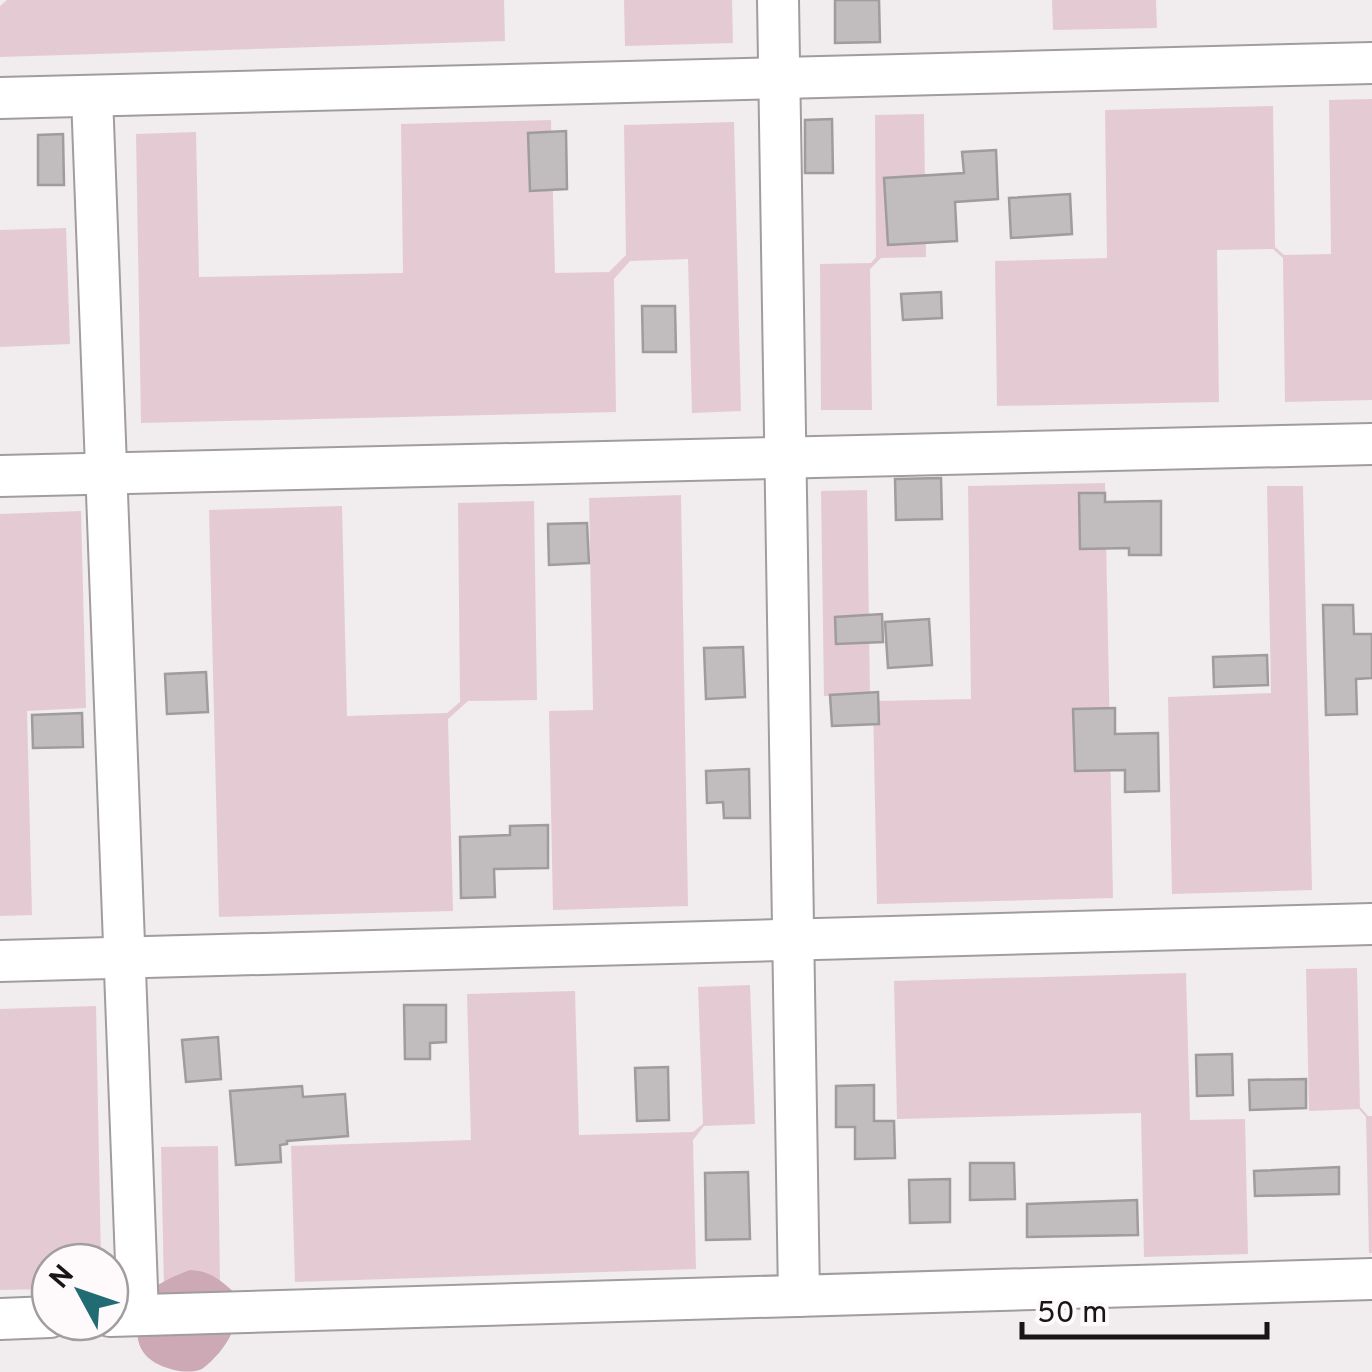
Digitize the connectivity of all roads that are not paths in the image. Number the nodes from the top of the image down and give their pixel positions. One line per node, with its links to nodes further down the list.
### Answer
1 (778, 0): 3 (street)
2 (1372, 63): 3 (street)
3 (780, 78): 4 (street); 7 (street)
4 (92, 96): 5 (street); 8 (street)
5 (0, 98)
6 (1372, 444): 7 (street)
7 (786, 458): 8 (street); 11 (street)
8 (106, 474): 9 (street); 12 (street)
9 (0, 476)
10 (1372, 924): 11 (street)
11 (793, 940): 12 (street); 16 (street)
12 (124, 958): 13 (street); 14 (street)
13 (0, 962)
14 (124, 1242)
15 (1372, 1279): 16 (street)
16 (798, 1296): 17 (street)
17 (130, 1315)
18 (30, 1318): 19 (street)
19 (0, 1319)

